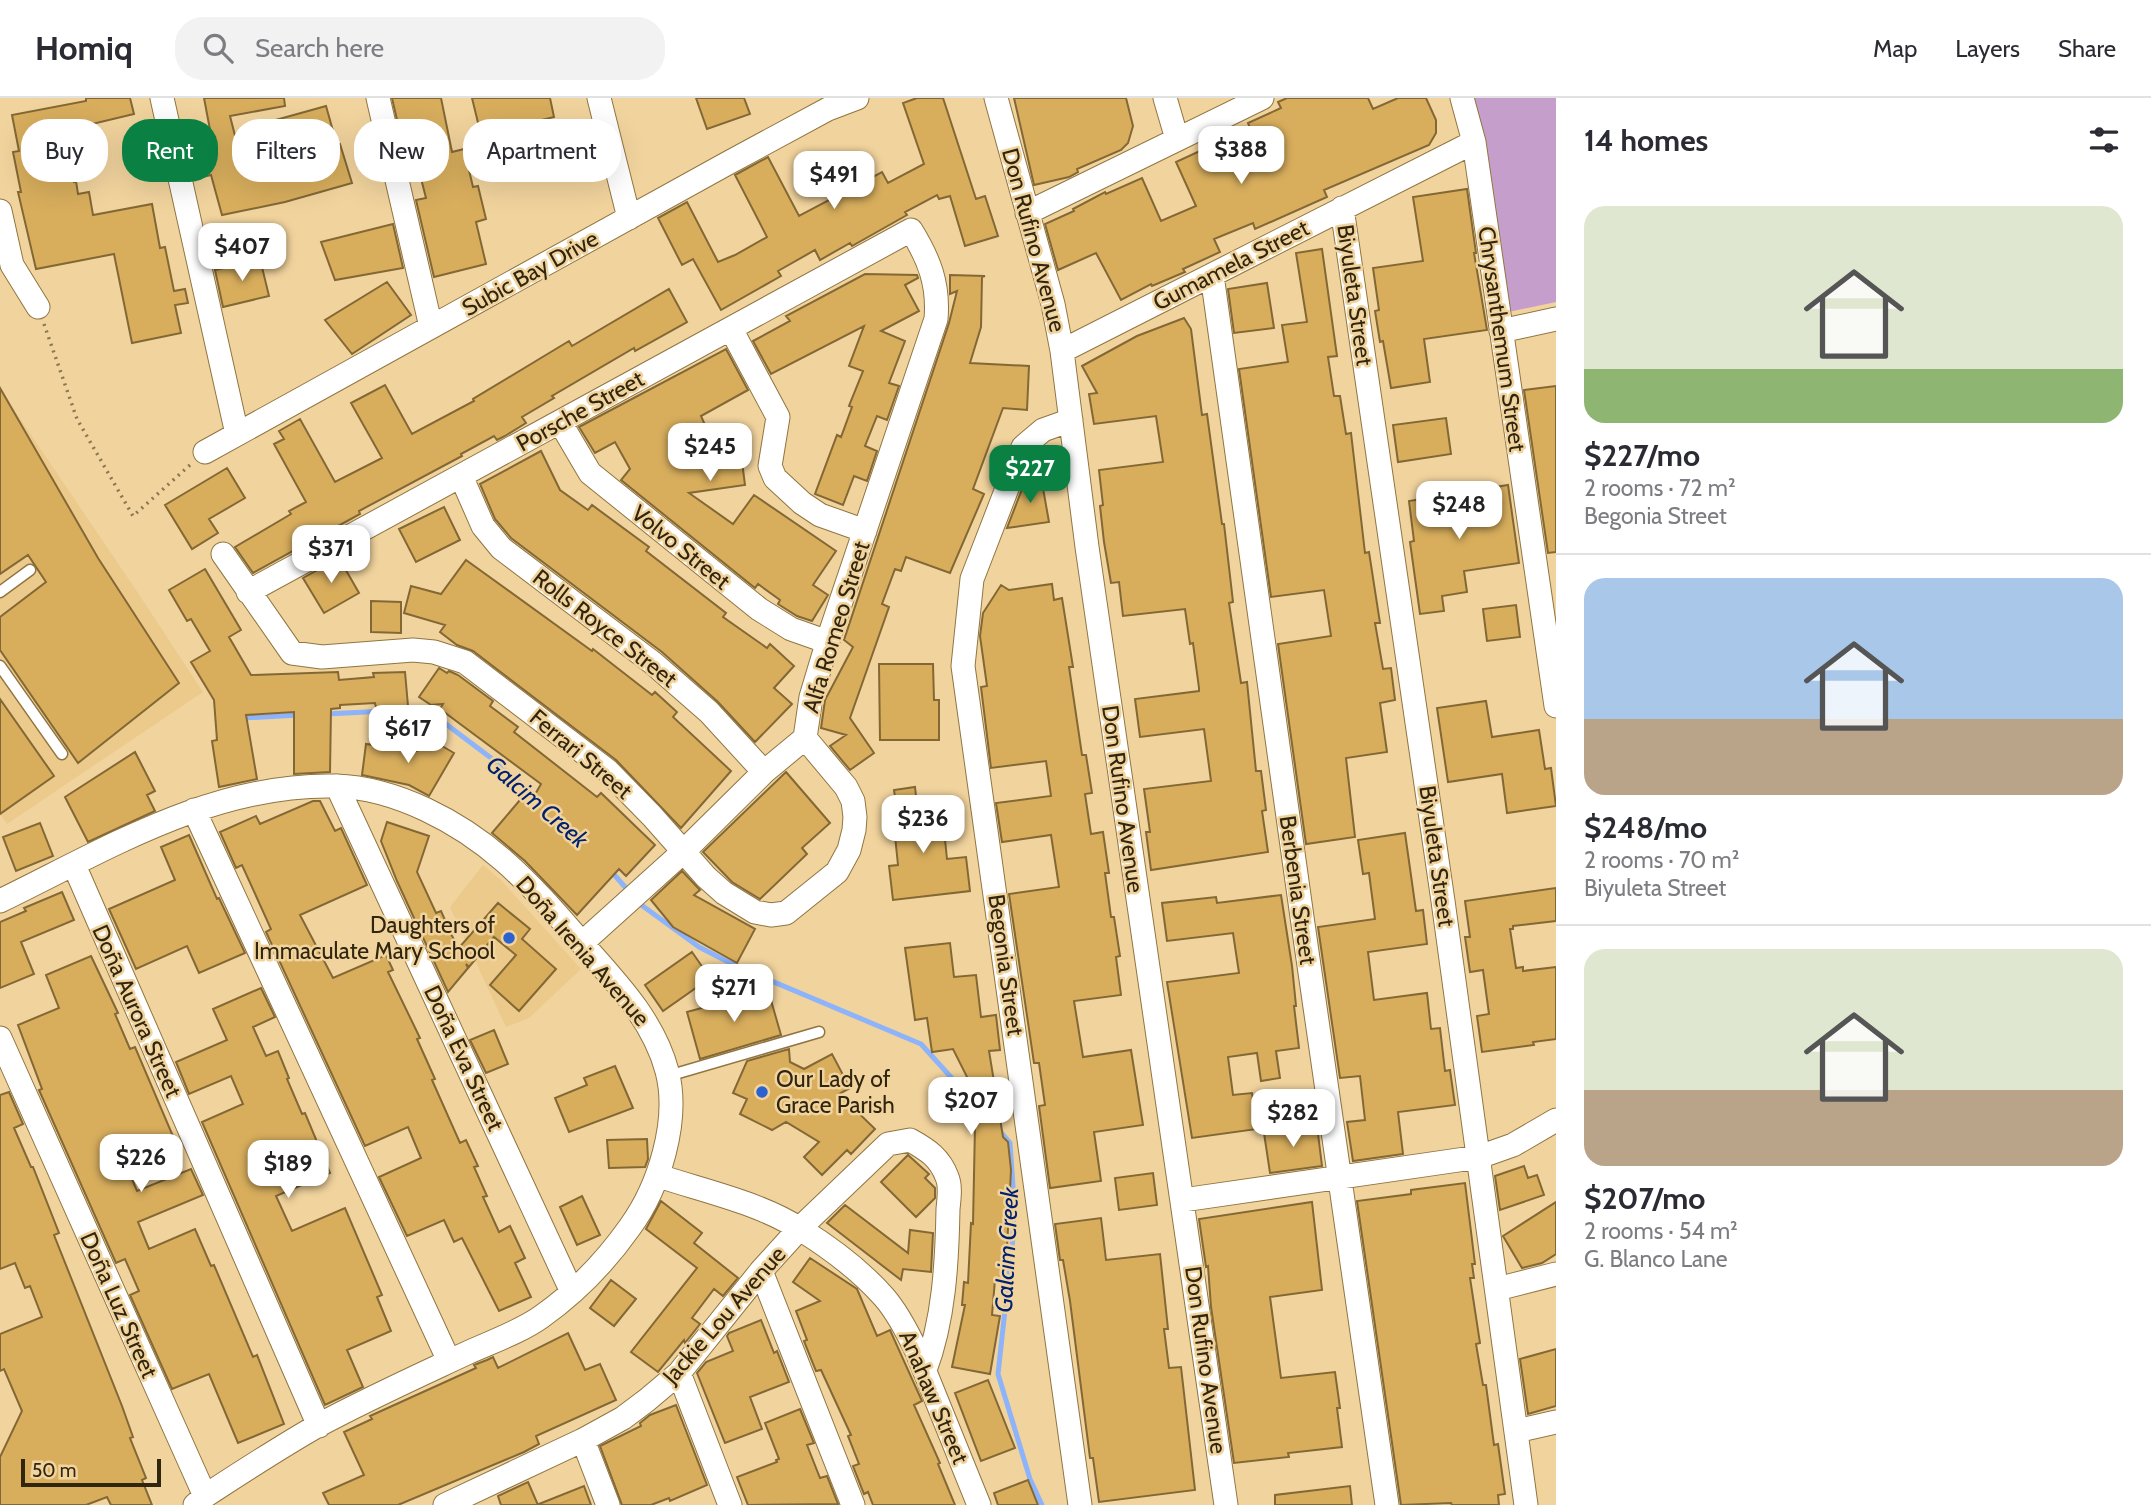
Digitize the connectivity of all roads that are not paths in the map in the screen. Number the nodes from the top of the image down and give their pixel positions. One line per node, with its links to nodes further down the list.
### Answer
1 (162, 98): 26 (street)
2 (378, 98): 20 (street)
3 (599, 98): 15 (street)
4 (858, 98): 9 (street, Subic Bay Drive)
5 (996, 98): 14 (street, Don Rufino Avenue)
6 (1165, 98): 10 (street)
7 (1262, 98): 10 (street)
8 (1462, 98): 11 (street, Chrysanthemum Street)
9 (827, 103): 15 (street, Subic Bay Drive)
10 (1177, 139): 14 (street)
11 (1474, 142): 12 (street, Gumamela Street); 22 (street, Chrysanthemum Street)
12 (1342, 208): 17 (street, Gumamela Street); 50 (street, Biyuleta Street)
13 (0, 211): 18 (street)
14 (1027, 213): 23 (street, Don Rufino Avenue)
15 (629, 218): 20 (street, Subic Bay Drive)
16 (911, 230): 21 (street, Porsche Street); 29 (street, Alfa Romeo Street)
17 (1212, 275): 23 (street, Gumamela Street); 52 (street, Berbenia Street)
18 (38, 307)
19 (1556, 319): 22 (street)
20 (431, 327): 26 (street, Subic Bay Drive)
21 (731, 329): 25 (street, Porsche Street); 29 (street)
22 (1501, 331): 36 (street, Chrysanthemum Street)
23 (1062, 351): 24 (street, Don Rufino Avenue)
24 (1071, 420): 53 (street, Don Rufino Avenue); 73 (street, Begonia Street)
25 (560, 422): 28 (street, Porsche Street); 34 (street, Volvo Street)
26 (237, 434): 27 (street, Subic Bay Drive)
27 (205, 452)
28 (461, 476): 33 (street, Porsche Street); 39 (street, Rolls Royce Street)
29 (865, 531): 34 (street, Alfa Romeo Street)
30 (223, 554): 33 (street, Ferrari Street)
31 (30, 570): 32 (lane)
32 (0, 592)
33 (248, 592): 42 (street, Ferrari Street)
34 (828, 642): 37 (street, Alfa Romeo Street)
35 (0, 666): 38 (lane)
36 (1556, 706)
37 (805, 738): 39 (street, Alfa Romeo Street); 42 (street, Ferrari Street)
38 (62, 754)
39 (764, 772): 42 (street, Alfa Romeo Street)
40 (337, 786): 41 (street, Doña Irenia Avenue); 45 (street, Doña Irenia Avenue); 58 (street, Doña Eva Street)
41 (194, 810): 43 (street, Doña Irenia Avenue); 59 (street)
42 (683, 852): 45 (street, Alfa Romeo Street)
43 (74, 865): 44 (street, Doña Irenia Avenue); 63 (street, Doña Aurora Street)
44 (0, 901)
45 (582, 943): 48 (street, Doña Irenia Avenue)
46 (819, 1032): 48 (lane)
47 (0, 1038): 67 (street, Doña Luz Street)
48 (668, 1076): 51 (street, Doña Irenia Avenue)
49 (1556, 1120): 50 (street)
50 (1479, 1157): 52 (street); 57 (street, Biyuleta Street)
51 (659, 1176): 54 (street, Anahaw Street); 58 (street, Doña Irenia Avenue)
52 (1341, 1177): 53 (street); 75 (street, Berbenia Street)
53 (1183, 1200): 74 (street, Don Rufino Avenue)
54 (800, 1228): 55 (street, Jackie Lou Avenue); 60 (street, Anahaw Street); 60 (street, Jackie Lou Avenue)
55 (761, 1271): 61 (street, Jackie Lou Avenue); 71 (street)
56 (1556, 1274): 57 (street)
57 (1497, 1289): 64 (street, Biyuleta Street)
58 (572, 1292): 59 (street, Doña Irenia Avenue)
59 (449, 1361): 63 (street, Doña Irenia Avenue)
60 (925, 1370): 72 (street, Anahaw Street)
61 (679, 1373): 65 (street, Jackie Lou Avenue); 70 (street)
62 (1556, 1422): 64 (street)
63 (319, 1426): 67 (street, Doña Irenia Avenue)
64 (1517, 1431): 76 (street, Biyuleta Street)
65 (583, 1440): 66 (street, Jackie Lou Avenue); 69 (street)
66 (480, 1497): 68 (street, Jackie Lou Avenue)
67 (200, 1500)
68 (445, 1505)
69 (608, 1505)
70 (730, 1505)
71 (853, 1505)
72 (979, 1505)
73 (1080, 1505)
74 (1226, 1505)
75 (1387, 1505)
76 (1526, 1505)

